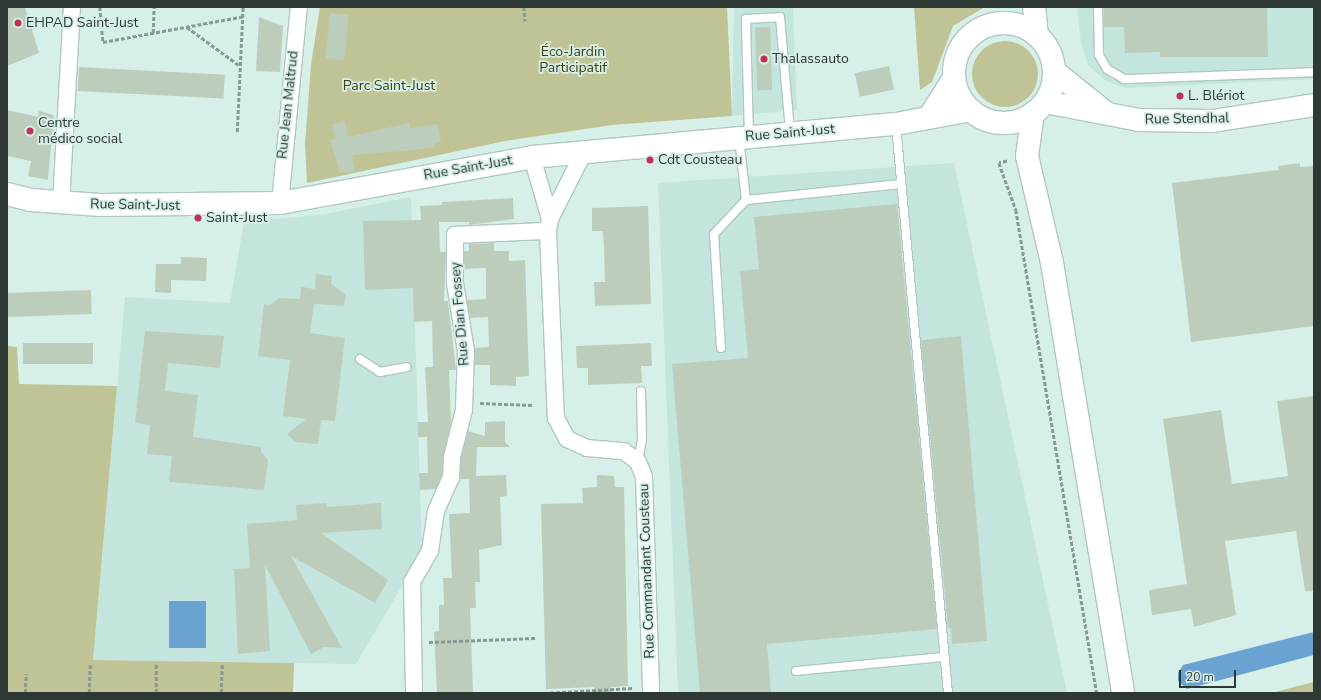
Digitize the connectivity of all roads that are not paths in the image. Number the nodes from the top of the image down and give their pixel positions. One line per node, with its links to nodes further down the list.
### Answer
1 (72, 7): 26 (street)
2 (299, 7): 27 (street, Rue Jean Maltrud)
3 (1016, 7): 6 (street)
4 (1034, 7): 7 (street)
5 (1098, 7): 9 (lane)
6 (999, 23): 7 (street); 10 (street)
7 (1037, 35): 8 (street)
8 (1054, 71): 12 (street); 14 (street, Rue Stendhal)
9 (1314, 72)
10 (954, 78): 13 (street); 15 (street)
11 (1314, 105): 14 (street, Rue Stendhal)
12 (1039, 107): 14 (street, Rue Stendhal); 16 (street); 21 (street)
13 (970, 110): 15 (street, Rue Saint-Just); 16 (street)
14 (1108, 114)
15 (930, 116): 17 (street, Rue Saint-Just)
16 (998, 122): 21 (street)
17 (896, 124): 18 (street, Rue Saint-Just); 23 (lane)
18 (790, 132): 19 (street, Rue Saint-Just); 19 (lane)
19 (744, 137): 20 (street, Rue Saint-Just); 25 (lane)
20 (584, 152): 22 (street, Rue Saint-Just); 28 (street)
21 (1027, 156): 39 (street)
22 (532, 157): 27 (street, Rue Saint-Just); 28 (street)
23 (901, 184): 25 (lane); 34 (lane)
24 (7, 194): 26 (street, Rue Saint-Just)
25 (746, 200): 29 (lane)
26 (61, 203): 27 (street, Rue Saint-Just)
27 (280, 203)
28 (549, 225): 33 (street); 37 (street, Rue Dian Fossey)
29 (721, 348)
30 (360, 359): 31 (lane)
31 (407, 368)
32 (641, 391): 33 (lane)
33 (638, 462): 36 (street, Rue Commandant Cousteau)
34 (944, 657): 35 (lane); 38 (lane)
35 (796, 671)
36 (651, 690)
37 (414, 693)
38 (948, 693)
39 (1123, 693)

